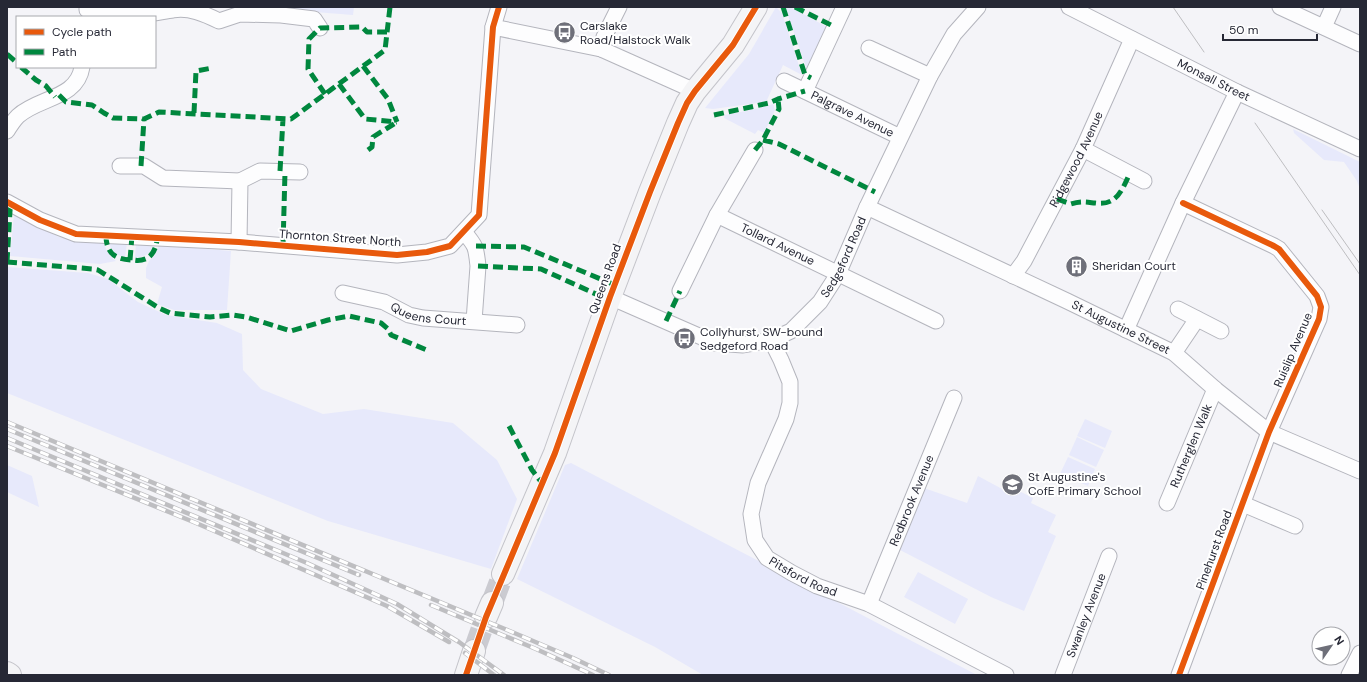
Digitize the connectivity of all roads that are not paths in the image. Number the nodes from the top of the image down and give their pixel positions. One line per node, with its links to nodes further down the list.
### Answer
1 (499, 7): 10 (street, Thornton Street North)
2 (619, 7): 16 (street)
3 (756, 7): 20 (highway, Queens Road)
4 (844, 7): 21 (street, Palgrave Avenue)
5 (978, 7): 18 (street, Sedgeford Road)
6 (1069, 7): 13 (street, Monsall Street)
7 (1280, 7): 11 (street)
8 (1333, 7): 11 (street)
9 (86, 11): 12 (street)
10 (493, 27): 16 (street); 36 (street, Thornton Street North)
11 (1324, 27): 14 (street)
12 (320, 28)
13 (1132, 39): 22 (street, Monsall Street); 25 (street, Ridgewood Avenue)
14 (1360, 44)
15 (869, 48): 18 (street)
16 (601, 49): 20 (street)
17 (82, 68): 23 (street)
18 (930, 76): 24 (street, Sedgeford Road)
19 (784, 81): 21 (street, Palgrave Avenue)
20 (695, 91): 42 (highway, Queens Road)
21 (805, 91): 24 (street, Palgrave Avenue)
22 (1237, 92): 26 (street, Monsall Street); 33 (street)
23 (7, 131)
24 (900, 137): 34 (street, Sedgeford Road)
25 (1083, 149): 30 (street); 39 (street, Ridgewood Avenue)
26 (1360, 149)
27 (755, 150): 35 (street)
28 (120, 166): 31 (street)
29 (300, 172): 31 (street)
30 (1144, 181)
31 (240, 182): 37 (street)
32 (7, 202): 37 (street, Thornton Street North)
33 (1183, 203): 48 (street); 54 (street, Ruislip Avenue)
34 (867, 207): 38 (street, Sedgeford Road); 39 (street, St Augustine Street)
35 (718, 215): 38 (street, Tollard Avenue); 40 (street)
36 (464, 232): 37 (street, Thornton Street North); 45 (street)
37 (239, 242)
38 (838, 274): 46 (street, Tollard Avenue); 50 (street, Sedgeford Road)
39 (1013, 276): 48 (street, St Augustine Street)
40 (680, 291)
41 (343, 293): 45 (street, Queens Court)
42 (610, 297): 50 (street, Sedgeford Road); 60 (highway, Queens Road)
43 (1178, 309): 44 (street)
44 (1198, 319): 49 (street); 51 (street)
45 (474, 321): 47 (street, Queens Court)
46 (936, 321)
47 (517, 325)
48 (1126, 330): 51 (street, St Augustine Street)
49 (1221, 331)
50 (771, 340): 61 (street, Pitsford Road)
51 (1174, 353): 52 (street, St Augustine Street)
52 (1215, 389): 54 (street, St Augustine Street); 56 (street, Rutherglen Walk)
53 (954, 398): 61 (street, Redbrook Avenue)
54 (1269, 432): 55 (street, St Augustine Street); 57 (street, Pinehurst Road)
55 (1360, 470)
56 (1167, 503)
57 (1243, 504): 58 (street); 69 (street, Pinehurst Road)
58 (1295, 526)
59 (1109, 556): 68 (street, Swanley Avenue)
60 (503, 574)
61 (869, 604): 67 (street, Pitsford Road)
62 (474, 651): 66 (highway)
63 (1360, 653): 70 (street)
64 (7, 673): 65 (highway)
65 (10, 675)
66 (466, 675)
67 (1006, 675)
68 (1063, 675)
69 (1179, 675)
70 (1349, 675)

